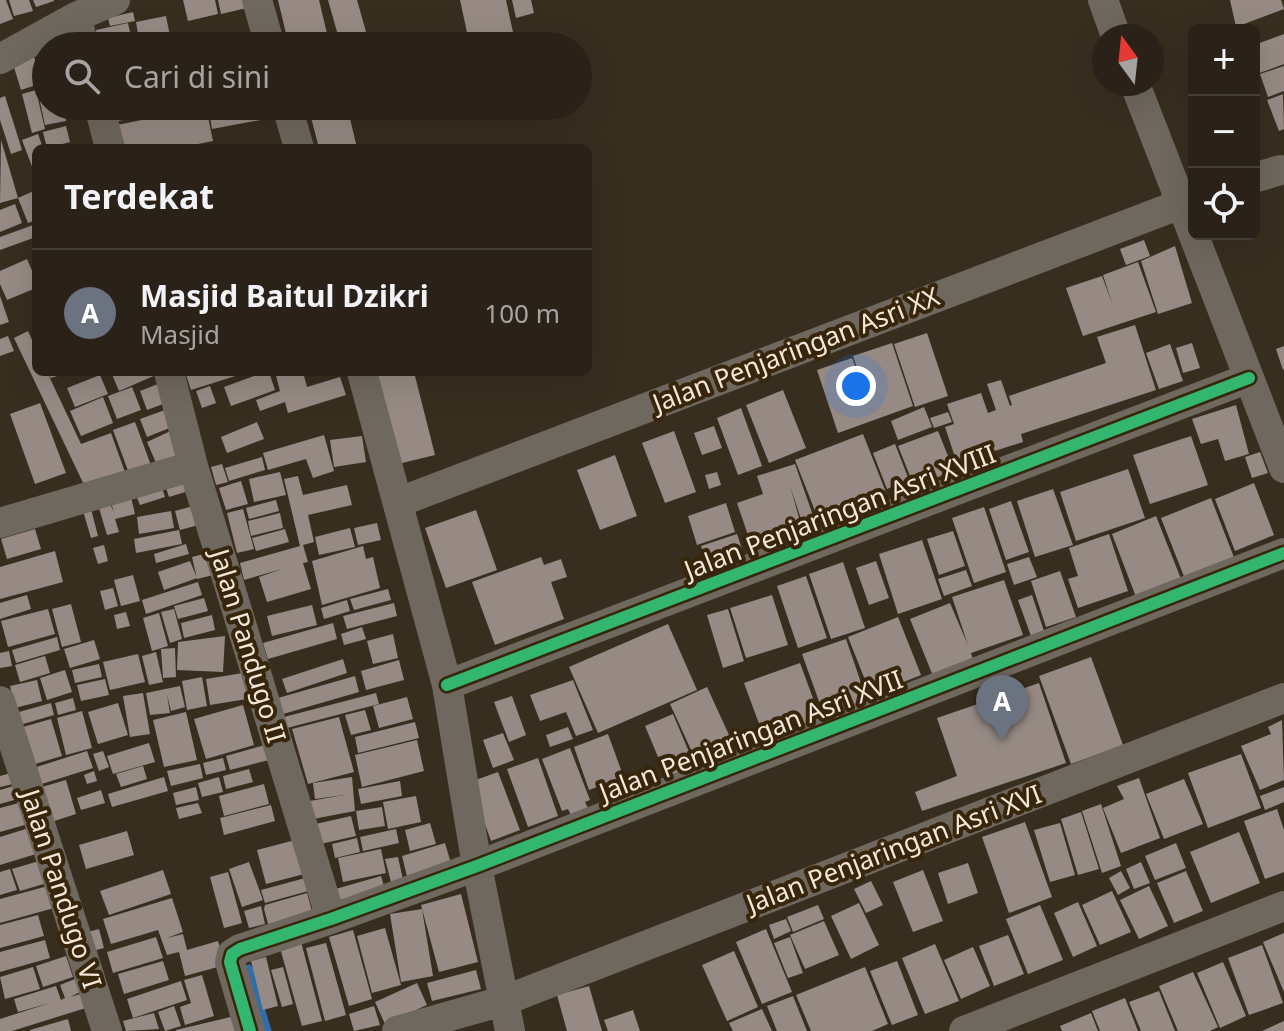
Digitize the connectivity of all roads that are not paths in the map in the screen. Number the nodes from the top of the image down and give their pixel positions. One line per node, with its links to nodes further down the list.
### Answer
1 (257, 0): 8 (street)
2 (1103, 0): 5 (street)
3 (109, 1): 4 (street)
4 (76, 17): 6 (street); 7 (street)
5 (1112, 24)
6 (49, 32)
7 (80, 32)
8 (266, 32)
9 (32, 41): 10 (street)
10 (0, 59)
11 (1140, 96): 16 (street)
12 (103, 120): 14 (street)
13 (291, 120): 15 (street)
14 (109, 144)
15 (298, 144)
16 (1188, 201): 23 (street, Jalan Penjaringan Asri XX)
17 (1201, 240): 20 (street)
18 (170, 376): 21 (street, Jalan Pandugo II)
19 (363, 376): 23 (street)
20 (1249, 378): 22 (street); 26 (street, Jalan Penjaringan Asri XVIII)
21 (193, 466): 24 (street); 31 (street, Jalan Pandugo II)
22 (1284, 468)
23 (399, 502): 26 (street)
24 (0, 523)
25 (1284, 553): 29 (street, Jalan Penjaringan Asri XVII)
26 (447, 685): 29 (street)
27 (1284, 698): 32 (street, Jalan Penjaringan Asri XVI)
28 (0, 701): 33 (street, Jalan Pandugo VI)
29 (477, 866): 31 (street, Jalan Penjaringan Asri XVII); 32 (street)
30 (1284, 906): 37 (street)
31 (331, 919): 34 (street, Jalan Penjaringan Asri XVII)
32 (503, 1001): 35 (street, Jalan Penjaringan Asri XVI); 36 (street)
33 (107, 1031)
34 (250, 1031)
35 (397, 1031)
36 (510, 1031)
37 (964, 1031)

